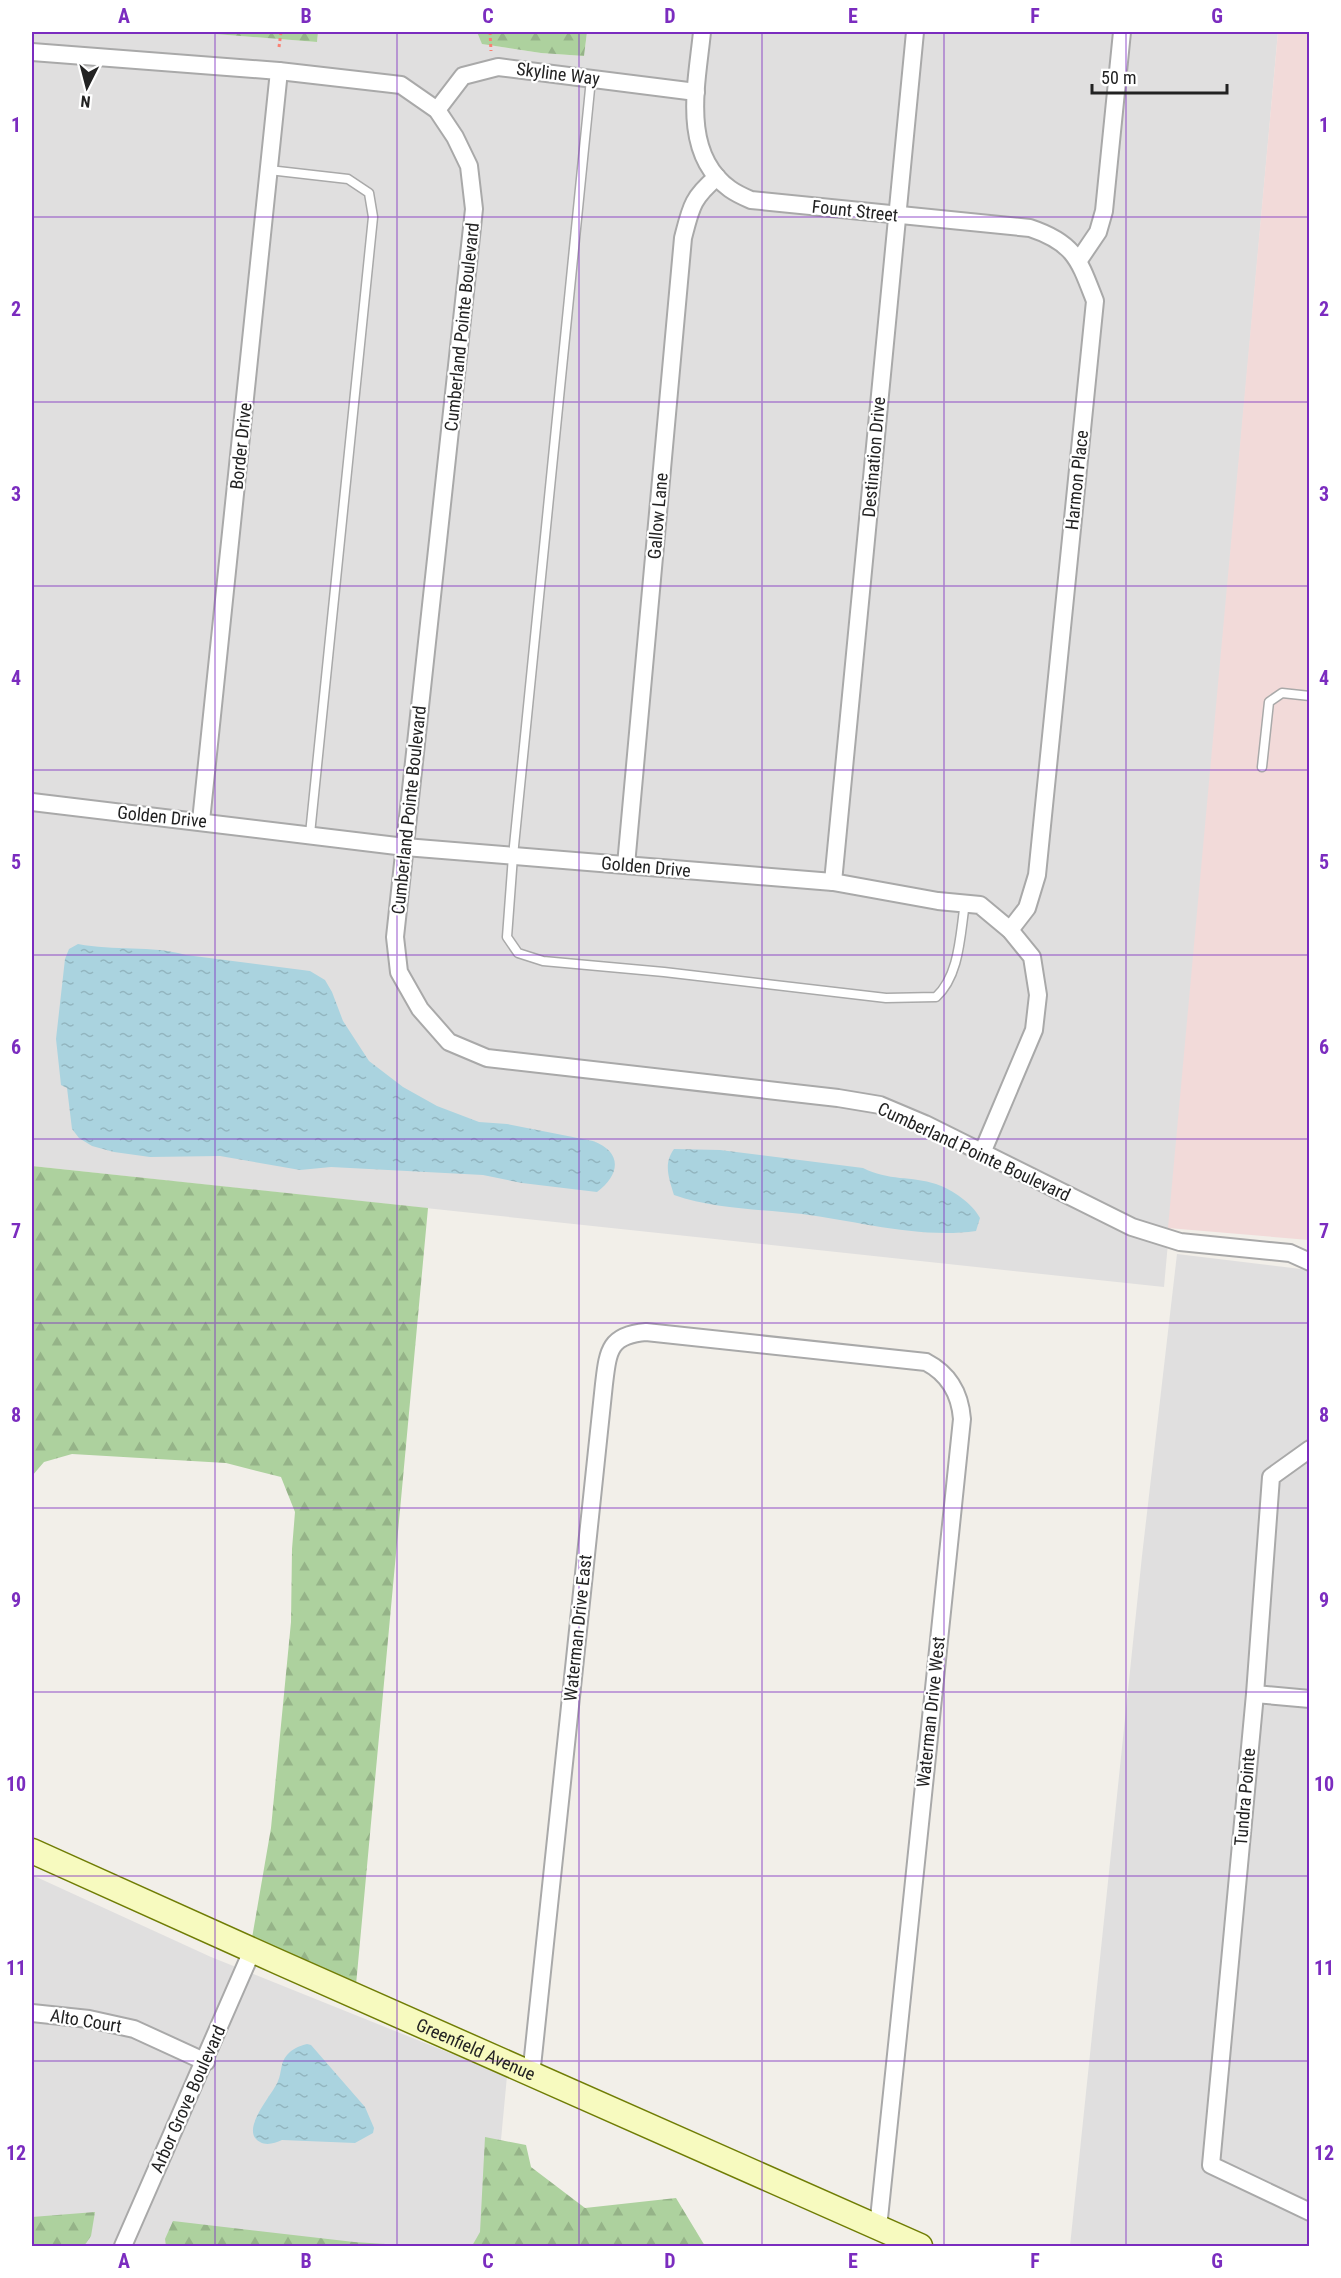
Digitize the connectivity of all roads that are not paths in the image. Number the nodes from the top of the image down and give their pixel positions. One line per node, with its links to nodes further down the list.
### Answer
1 (702, 32): 7 (street)
2 (915, 32): 11 (street, Destination Drive)
3 (1122, 32): 12 (street)
4 (32, 52): 5 (street, Cumberland Pointe Boulevard)
5 (279, 72): 8 (street, Cumberland Pointe Boulevard); 9 (street, Border Drive)
6 (591, 79): 7 (street, Skyline Way); 8 (street, Skyline Way); 19 (lane)
7 (696, 92): 10 (street, Fount Street)
8 (437, 110): 18 (street, Cumberland Pointe Boulevard)
9 (269, 170): 16 (street, Border Drive); 17 (lane)
10 (717, 177): 11 (street, Fount Street); 20 (street, Gallow Lane)
11 (897, 215): 12 (street, Fount Street); 21 (street, Destination Drive)
12 (1079, 260): 23 (street, Harmon Place)
13 (1310, 696): 14 (lane)
14 (1262, 767)
15 (32, 802): 16 (street, Golden Drive)
16 (201, 821): 17 (street, Golden Drive)
17 (309, 834): 18 (street, Golden Drive)
18 (405, 847): 19 (street, Golden Drive); 24 (street, Cumberland Pointe Boulevard)
19 (513, 856): 20 (street, Golden Drive); 22 (lane)
20 (627, 865): 21 (street, Golden Drive)
21 (833, 882): 22 (street, Golden Drive)
22 (965, 903): 23 (street, Golden Drive)
23 (1010, 930): 24 (street, Golden Drive)
24 (982, 1153): 26 (street, Cumberland Pointe Boulevard)
25 (1310, 1246): 26 (street, Cumberland Pointe Boulevard)
26 (1290, 1253): 27 (street, Cumberland Pointe Boulevard)
27 (1310, 1262)
28 (774, 1346): 36 (street, Waterman Drive East); 38 (street, Waterman Drive West)
29 (1310, 1449): 30 (street, Tundra Pointe)
30 (1255, 1694): 31 (street); 37 (street, Tundra Pointe)
31 (1310, 1699)
32 (32, 1851): 33 (main road, Greenfield Avenue)
33 (252, 1951): 35 (street, Arbor Grove Boulevard); 36 (main road, Greenfield Avenue)
34 (32, 2013): 35 (street, Alto Court)
35 (206, 2062): 39 (street, Arbor Grove Boulevard)
36 (531, 2076): 38 (main road, Greenfield Avenue)
37 (1310, 2212)
38 (878, 2228): 40 (main road, Greenfield Avenue)
39 (123, 2247)
40 (921, 2247)

